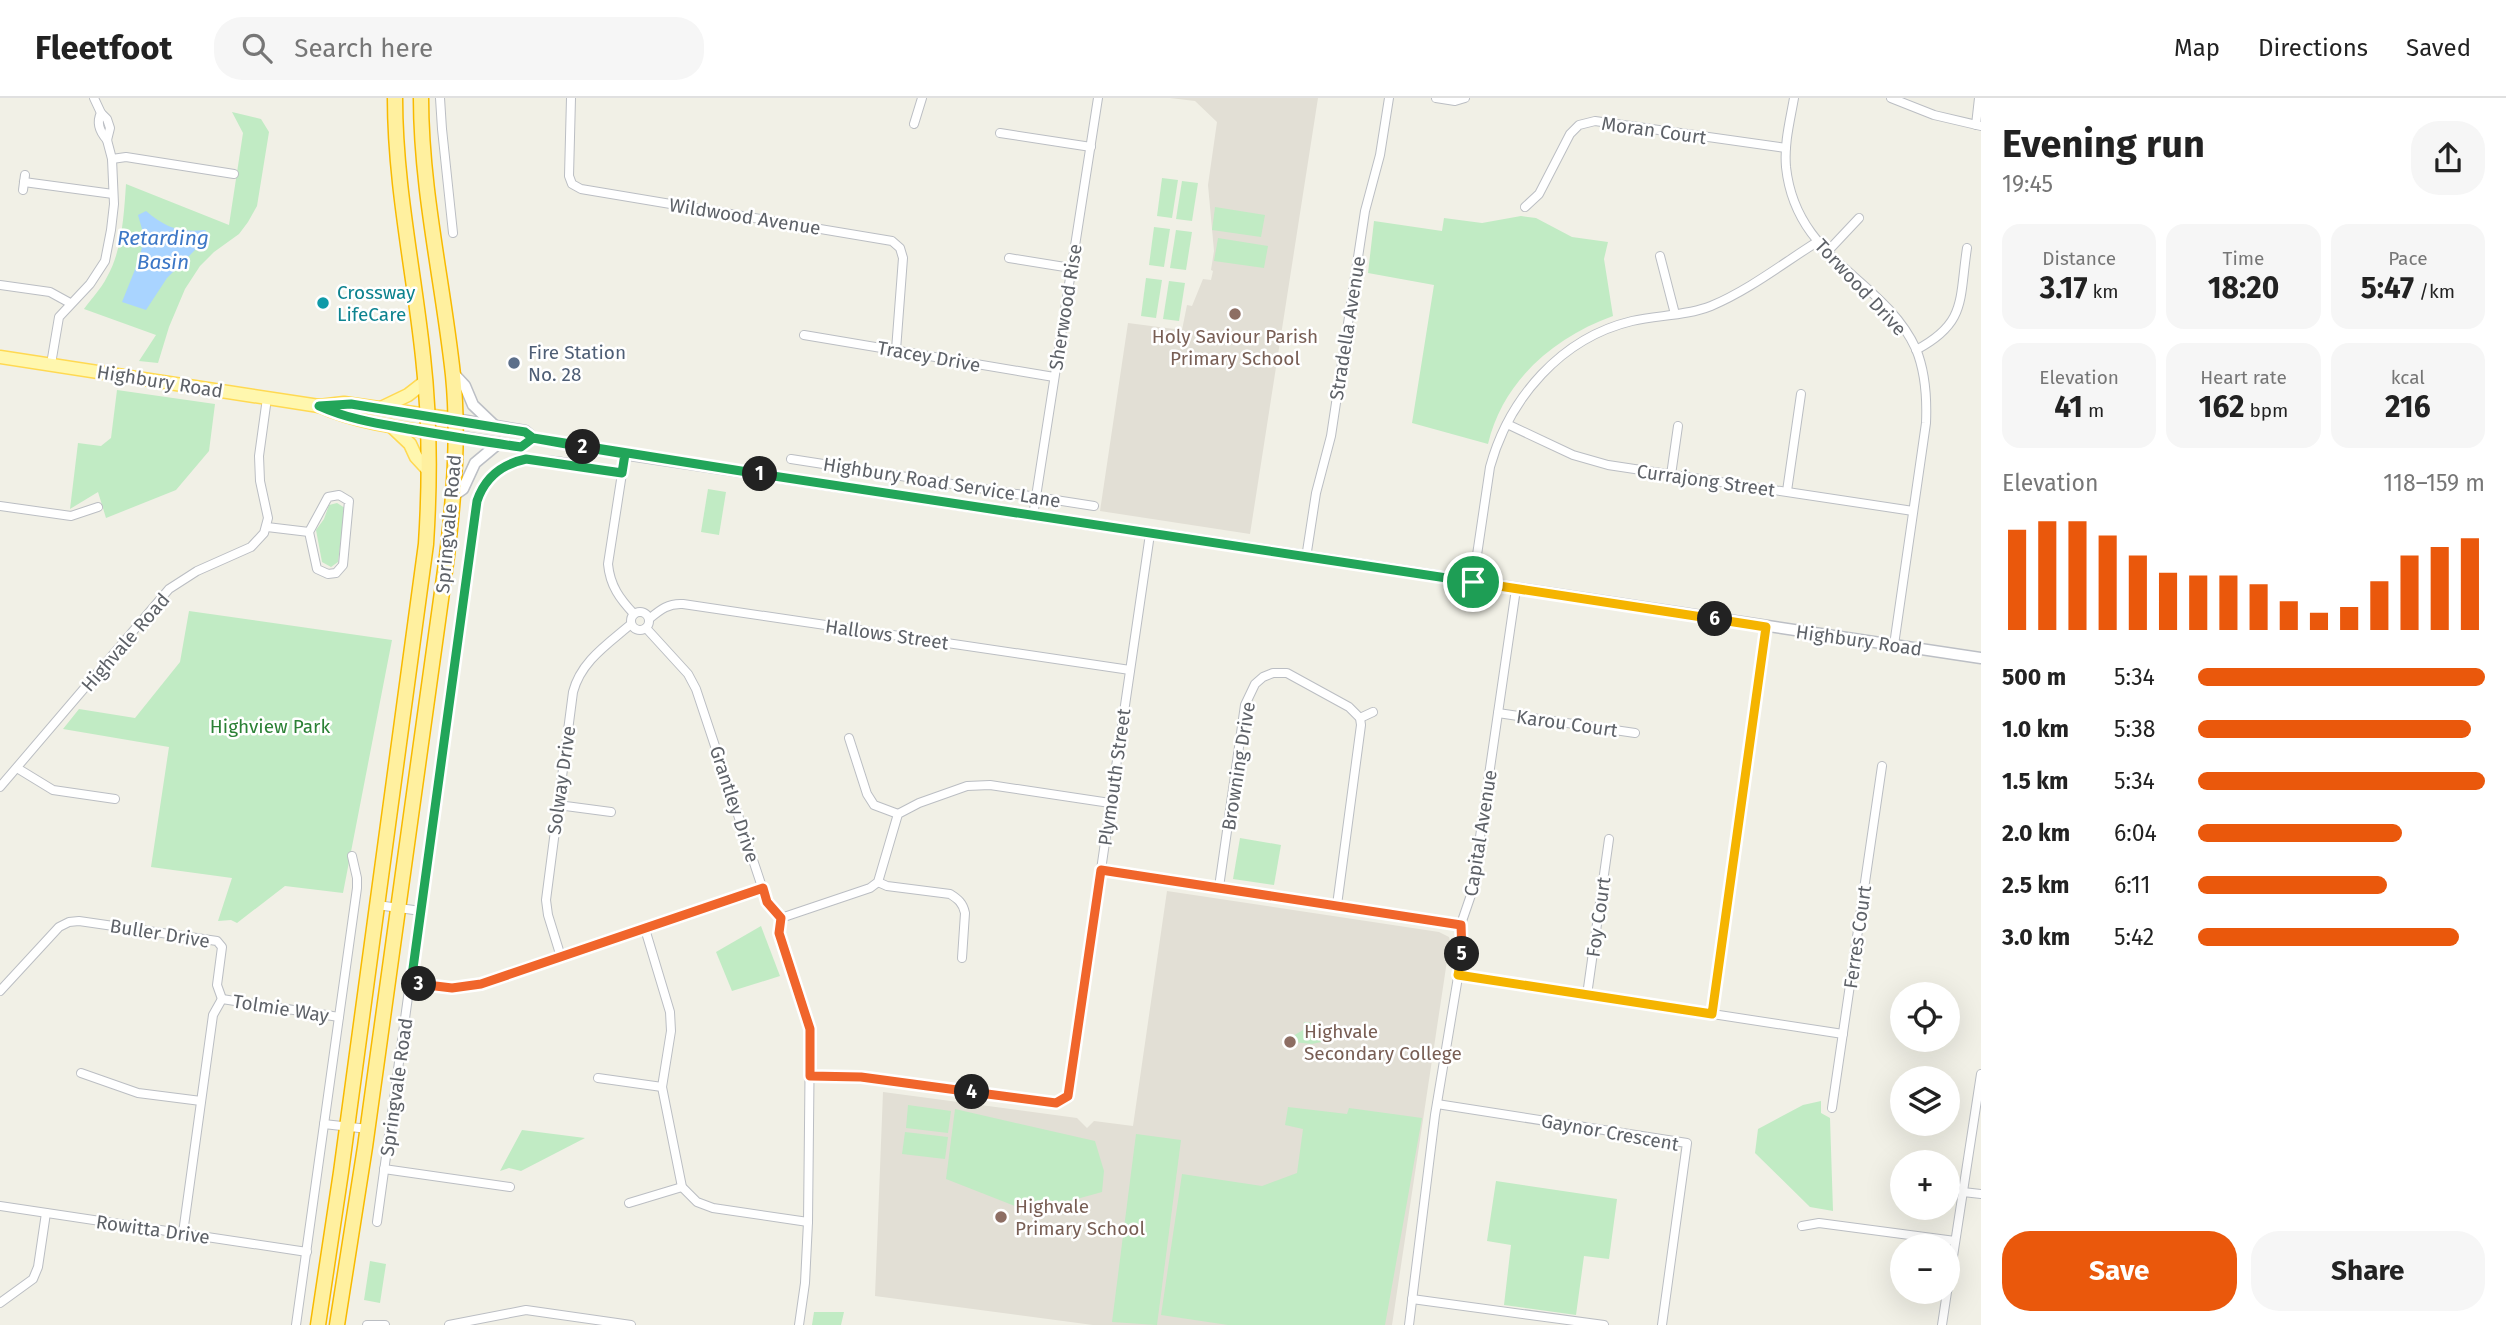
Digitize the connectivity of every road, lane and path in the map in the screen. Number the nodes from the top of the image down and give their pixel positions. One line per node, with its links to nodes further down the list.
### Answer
1 (94, 98): 19 (street)
2 (395, 98): 42 (highway, Springvale Road)
3 (421, 98): 40 (highway, Springvale Road)
4 (440, 98): 25 (street)
5 (571, 98): 36 (street, Wildwood Avenue)
6 (922, 98): 14 (street)
7 (1098, 98): 17 (street, Sherwood Rise)
8 (1389, 98): 73 (street, Stradella Avenue)
9 (1436, 98): 10 (street)
10 (1465, 98)
11 (1794, 98): 18 (street, Torwood Drive)
12 (1891, 98): 15 (street)
13 (1979, 98): 15 (street)
14 (914, 124)
15 (1978, 126)
16 (1000, 133): 17 (street)
17 (1090, 147): 31 (street, Sherwood Rise)
18 (1786, 148): 23 (street, Moran Court); 26 (street, Torwood Drive)
19 (112, 159): 20 (street); 22 (street)
20 (234, 174)
21 (24, 182): 22 (street)
22 (113, 194): 33 (street)
23 (1525, 207)
24 (1859, 218): 28 (street)
25 (453, 233)
26 (1816, 243): 28 (street, Torwood Drive); 34 (street)
27 (1967, 248): 37 (street)
28 (1827, 252): 37 (street, Torwood Drive)
29 (1660, 256): 34 (street)
30 (1009, 258): 31 (street)
31 (1071, 268): 41 (street, Sherwood Rise)
32 (0, 285): 33 (street)
33 (70, 303): 39 (street)
34 (1675, 314): 49 (street)
35 (804, 335): 36 (street, Tracey Drive)
36 (896, 350): 41 (street, Tracey Drive)
37 (1916, 350): 68 (street, Torwood Drive)
38 (0, 357): 39 (main road, Highbury Road)
39 (51, 364): 44 (main road, Highbury Road)
40 (453, 373): 48 (highway, Springvale Road); 51 (main road)
41 (1054, 377): 64 (street, Sherwood Rise)
42 (425, 381): 46 (main road); 47 (highway, Springvale Road)
43 (1801, 394): 62 (street)
44 (267, 398): 45 (main road, Highbury Road); 70 (street)
45 (319, 406): 46 (main road, Highbury Road); 50 (main road, Highbury Road)
46 (381, 409): 47 (main road, Highbury Road)
47 (427, 415): 48 (main road, Highbury Road); 53 (highway, Springvale Road)
48 (455, 419): 51 (main road, Highbury Road); 54 (highway, Springvale Road)
49 (1507, 424): 61 (street, Currajong Street); 74 (street)
50 (391, 426): 53 (main road, Highbury Road); 59 (main road)
51 (495, 426): 55 (main road, Highbury Road)
52 (1678, 426): 61 (street)
53 (428, 432): 54 (main road, Highbury Road); 59 (highway, Springvale Road)
54 (455, 436): 56 (main road, Highbury Road); 63 (highway, Springvale Road)
55 (533, 438): 56 (main road, Highbury Road); 57 (main road, Highbury Road)
56 (499, 443): 63 (main road)
57 (625, 454): 60 (street); 69 (main road, Highbury Road)
58 (791, 459): 64 (street, Highbury Road Service Lane)
59 (428, 470): 102 (highway, Springvale Road)
60 (622, 473): 76 (street); 105 (street, Springvale Road)
61 (1671, 475): 62 (street, Currajong Street)
62 (1787, 491): 68 (street, Currajong Street)
63 (453, 496): 104 (highway, Springvale Road)
64 (1036, 497): 66 (street, Highbury Road Service Lane); 69 (street, Sherwood Rise)
65 (0, 506): 67 (street)
66 (1094, 506)
67 (97, 507)
68 (1913, 511): 80 (street, Torwood Drive)
69 (1033, 516): 72 (main road, Highbury Road)
70 (267, 527): 71 (street); 89 (street, Highvale Road)
71 (309, 532): 71 (street)
72 (1150, 534): 73 (main road, Highbury Road); 82 (street, Plymouth Street)
73 (1306, 558): 74 (main road, Highbury Road)
74 (1473, 582): 75 (main road, Highbury Road)
75 (1516, 589): 79 (main road, Highbury Road); 84 (street, Capital Avenue)
76 (634, 614): 77 (street); 78 (street)
77 (648, 623): 78 (street); 82 (street, Hallows Street); 101 (street, Grantley Drive)
78 (631, 624): 93 (street, Solway Drive)
79 (1766, 627): 80 (main road, Highbury Road); 116 (street)
80 (1894, 645): 81 (main road, Highbury Road)
81 (1981, 658)
82 (1130, 670): 92 (street, Plymouth Street)
83 (1373, 712): 85 (street)
84 (1498, 713): 86 (street, Karou Court); 107 (street, Capital Avenue)
85 (1360, 718): 100 (street, Browning Drive); 103 (street)
86 (1636, 733)
87 (849, 738): 95 (street)
88 (1882, 766): 118 (street, Ferres Court)
89 (17, 768): 90 (street, Highvale Road); 91 (street)
90 (0, 787)
91 (115, 799)
92 (1110, 803): 95 (street); 98 (street, Plymouth Street)
93 (558, 805): 94 (street); 109 (street, Solway Drive)
94 (611, 812)
95 (898, 814): 99 (street)
96 (1609, 839): 114 (street, Foy Court)
97 (352, 856): 117 (street)
98 (1101, 870): 100 (street); 121 (street, Plymouth Street)
99 (878, 882): 106 (street); 110 (street)
100 (1219, 887): 103 (street)
101 (763, 888): 106 (street, Grantley Drive); 108 (street)
102 (377, 905): 104 (street); 128 (highway, Springvale Road)
103 (1337, 905): 107 (street)
104 (398, 908): 105 (street); 129 (highway, Springvale Road)
105 (421, 911): 112 (street, Springvale Road)
106 (781, 918): 121 (street, Grantley Drive)
107 (1461, 925): 111 (street, Capital Avenue)
108 (645, 929): 109 (street); 123 (street)
109 (561, 957): 112 (street)
110 (962, 958)
111 (1458, 975): 114 (street); 125 (street, Capital Avenue)
112 (411, 983): 130 (street, Springvale Road)
113 (0, 992): 115 (street, Buller Drive)
114 (1587, 995): 116 (street)
115 (222, 999): 117 (street, Tolmie Way); 124 (street, Buller Drive)
116 (1712, 1014): 118 (street)
117 (339, 1017): 127 (street)
118 (1843, 1034): 126 (street, Ferres Court)
119 (81, 1073): 124 (street)
120 (1981, 1074): 133 (street)
121 (810, 1076): 139 (street, Grantley Drive)
122 (598, 1078): 123 (street)
123 (662, 1087): 132 (street)
124 (201, 1101): 141 (street, Buller Drive)
125 (1437, 1104): 145 (street, Capital Avenue); 159 (street, Gaynor Crescent)
126 (1832, 1108)
127 (324, 1125): 128 (street, Springvale Road); 144 (street)
128 (347, 1128): 129 (street, Springvale Road); 150 (highway, Springvale Road)
129 (368, 1129): 151 (highway, Springvale Road)
130 (384, 1169): 131 (street); 138 (street, Springvale Road)
131 (510, 1187)
132 (682, 1187): 135 (street); 139 (street)
133 (1963, 1192): 134 (street); 143 (street)
134 (1981, 1194)
135 (629, 1203)
136 (0, 1206): 137 (street, Rowitta Drive)
137 (46, 1213): 141 (street, Rowitta Drive); 146 (street)
138 (377, 1222)
139 (808, 1222): 156 (street, Grantley Drive)
140 (1802, 1226): 142 (street)
141 (183, 1234): 144 (street, Rowitta Drive)
142 (1902, 1234)
143 (1956, 1234)
144 (307, 1252): 149 (street)
145 (1412, 1299): 157 (street, Capital Avenue); 158 (street)
146 (0, 1303)
147 (1946, 1304): 160 (street)
148 (486, 1321): 154 (street); 155 (street)
149 (296, 1325)
150 (318, 1325)
151 (337, 1325)
152 (368, 1325): 153 (street)
153 (385, 1325)
154 (449, 1325)
155 (631, 1325)
156 (799, 1325)
157 (1409, 1325)
158 (1604, 1325)
159 (1662, 1325)
160 (1942, 1325)

